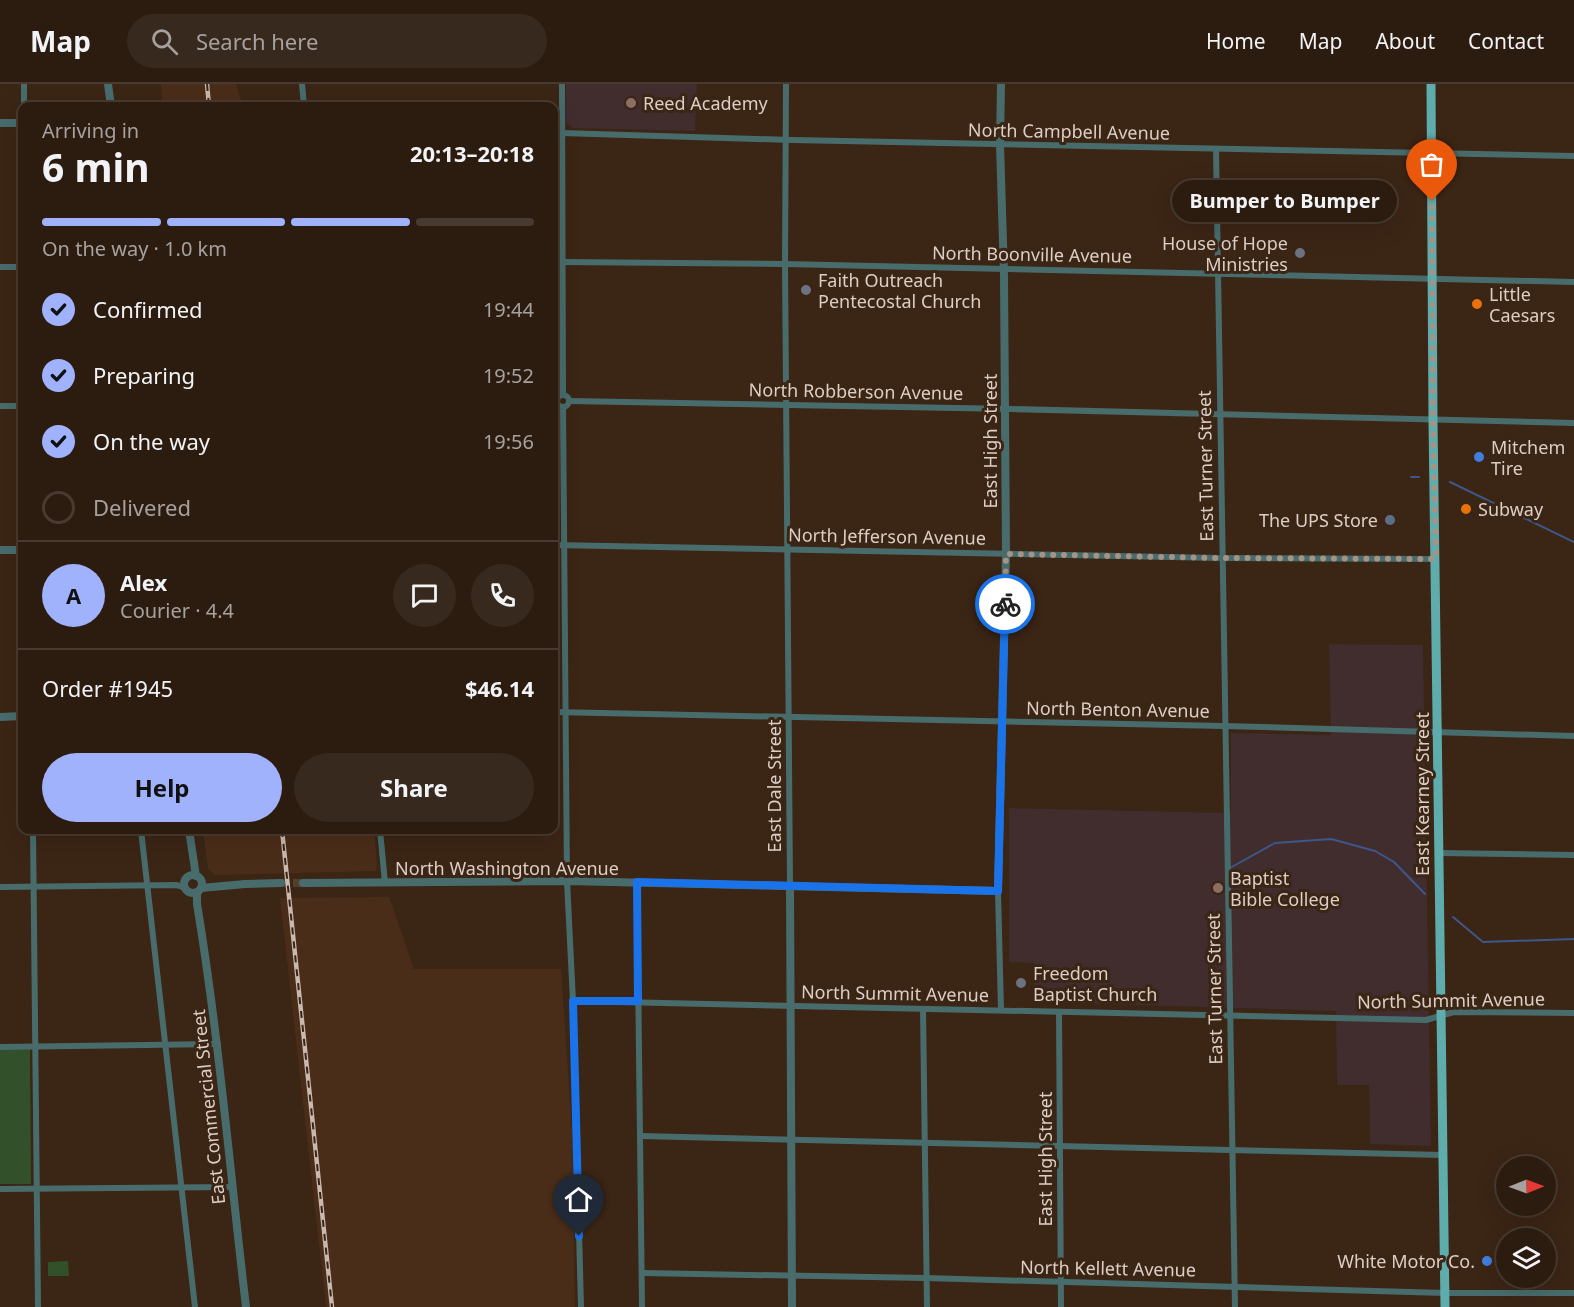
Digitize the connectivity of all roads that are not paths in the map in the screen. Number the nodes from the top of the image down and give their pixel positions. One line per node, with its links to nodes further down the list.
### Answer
1 (24, 84): 8 (street)
2 (108, 84): 9 (street)
3 (302, 84): 10 (street)
4 (562, 84): 12 (street)
5 (786, 84): 16 (street, East Dale Street)
6 (1001, 84): 17 (street, East High Street)
7 (1431, 84): 19 (main road, East Kearney Street)
8 (24, 102)
9 (110, 102)
10 (304, 102)
11 (558, 116): 12 (street)
12 (562, 116): 15 (street)
13 (0, 123): 14 (street)
14 (18, 123)
15 (562, 133): 16 (street, North Campbell Avenue); 21 (street)
16 (786, 140): 17 (street, North Campbell Avenue); 22 (street, East Dale Street)
17 (1000, 144): 18 (street, North Campbell Avenue); 25 (street, East High Street)
18 (1216, 149): 19 (street, North Campbell Avenue); 26 (street, East Turner Street)
19 (1431, 155): 20 (street, North Campbell Avenue); 27 (main road, East Kearney Street)
20 (1574, 156)
21 (562, 262): 22 (street, North Boonville Avenue); 29 (street)
22 (785, 264): 25 (street, North Boonville Avenue); 32 (street, East Dale Street)
23 (0, 267): 24 (street)
24 (18, 267)
25 (1004, 269): 26 (street, North Boonville Avenue); 37 (street, East High Street)
26 (1218, 273): 27 (street, North Boonville Avenue); 38 (street, East Turner Street)
27 (1433, 280): 28 (street, North Boonville Avenue); 39 (main road, East Kearney Street)
28 (1574, 282)
29 (563, 395): 30 (street); 31 (street)
30 (558, 397)
31 (569, 401): 32 (street, North Robberson Avenue); 36 (street)
32 (787, 405): 37 (street, North Robberson Avenue); 43 (street, East Dale Street)
33 (0, 406): 34 (street)
34 (18, 406)
35 (558, 406): 36 (street)
36 (563, 407): 42 (street)
37 (1006, 409): 38 (street, North Robberson Avenue); 46 (street, East High Street)
38 (1220, 414): 39 (street, North Robberson Avenue); 47 (street, East Turner Street)
39 (1433, 421): 40 (street, North Robberson Avenue); 48 (main road, East Kearney Street)
40 (1574, 423)
41 (558, 545): 42 (street, North Jefferson Avenue)
42 (564, 545): 43 (street, North Jefferson Avenue); 50 (street)
43 (788, 549): 46 (street, North Jefferson Avenue); 53 (street, East Dale Street)
44 (0, 550): 45 (street)
45 (18, 550)
46 (1006, 554): 47 (street, North Jefferson Avenue); 54 (street, East High Street)
47 (1221, 558): 48 (street, North Jefferson Avenue); 55 (street, East Turner Street)
48 (1436, 559): 56 (main road, East Kearney Street)
49 (558, 712): 50 (street, North Benton Avenue)
50 (566, 712): 53 (street, North Benton Avenue); 64 (street)
51 (18, 716): 52 (street)
52 (0, 717)
53 (789, 717): 54 (street, North Benton Avenue); 70 (street, East Dale Street)
54 (1002, 721): 55 (street, North Benton Avenue); 74 (street, East High Street)
55 (1224, 726): 56 (street, North Benton Avenue); 82 (street, East Turner Street)
56 (1438, 732): 57 (street, North Benton Avenue); 62 (main road, East Kearney Street)
57 (1574, 736)
58 (33, 834): 73 (street)
59 (142, 834): 71 (street)
60 (189, 834): 69 (street, East Commercial Street)
61 (380, 834): 68 (street)
62 (1439, 853): 63 (street); 83 (main road, East Kearney Street)
63 (1574, 855)
64 (567, 881): 65 (street, North Washington Avenue); 68 (street, North Washington Avenue); 75 (street)
65 (637, 882): 70 (street, North Washington Avenue); 76 (street)
66 (281, 883): 69 (street)
67 (303, 883): 68 (street, North Washington Avenue)
68 (385, 883)
69 (193, 884): 71 (street); 84 (street, East Commercial Street)
70 (790, 885): 74 (street, North Washington Avenue); 77 (street, East Dale Street)
71 (148, 886): 73 (street); 85 (street)
72 (0, 887): 73 (street)
73 (34, 887): 86 (street)
74 (998, 891): 79 (street, East High Street)
75 (573, 1001): 76 (street, North Summit Avenue); 108 (street)
76 (638, 1001): 77 (street, North Summit Avenue); 88 (street)
77 (789, 1006): 78 (street, North Summit Avenue); 89 (street, East Dale Street)
78 (924, 1009): 79 (street, North Summit Avenue); 90 (street)
79 (1001, 1010): 80 (street, North Summit Avenue)
80 (1059, 1011): 82 (street, North Summit Avenue); 91 (street, East High Street)
81 (1574, 1013): 83 (street, North Summit Avenue)
82 (1229, 1015): 83 (street, North Summit Avenue); 92 (street, East Turner Street)
83 (1440, 1016): 93 (main road, East Kearney Street)
84 (218, 1044): 85 (street); 94 (street, East Commercial Street)
85 (166, 1045): 86 (street); 95 (street)
86 (34, 1046): 87 (street); 97 (street)
87 (0, 1047)
88 (640, 1136): 89 (street); 98 (street)
89 (790, 1140): 90 (street); 99 (street, East Dale Street)
90 (924, 1143): 91 (street); 100 (street)
91 (1060, 1147): 92 (street); 101 (street, East High Street)
92 (1233, 1151): 93 (street); 102 (street, East Turner Street)
93 (1443, 1155): 103 (main road, East Kearney Street)
94 (232, 1186): 95 (street); 107 (street, East Commercial Street)
95 (182, 1187): 97 (street); 106 (street)
96 (0, 1189): 97 (street)
97 (37, 1189): 105 (street)
98 (642, 1273): 99 (street, North Kellett Avenue); 109 (street)
99 (792, 1276): 100 (street, North Kellett Avenue); 110 (street, East Dale Street)
100 (926, 1278): 101 (street, North Kellett Avenue); 111 (street)
101 (1061, 1282): 102 (street, North Kellett Avenue); 112 (street, East High Street)
102 (1235, 1286): 103 (street, North Kellett Avenue); 113 (street, East Turner Street)
103 (1445, 1293): 104 (street, North Kellett Avenue); 114 (main road, East Kearney Street)
104 (1574, 1293)
105 (38, 1307)
106 (195, 1307)
107 (246, 1307)
108 (581, 1307)
109 (642, 1307)
110 (792, 1307)
111 (927, 1307)
112 (1061, 1307)
113 (1235, 1307)
114 (1445, 1307)

